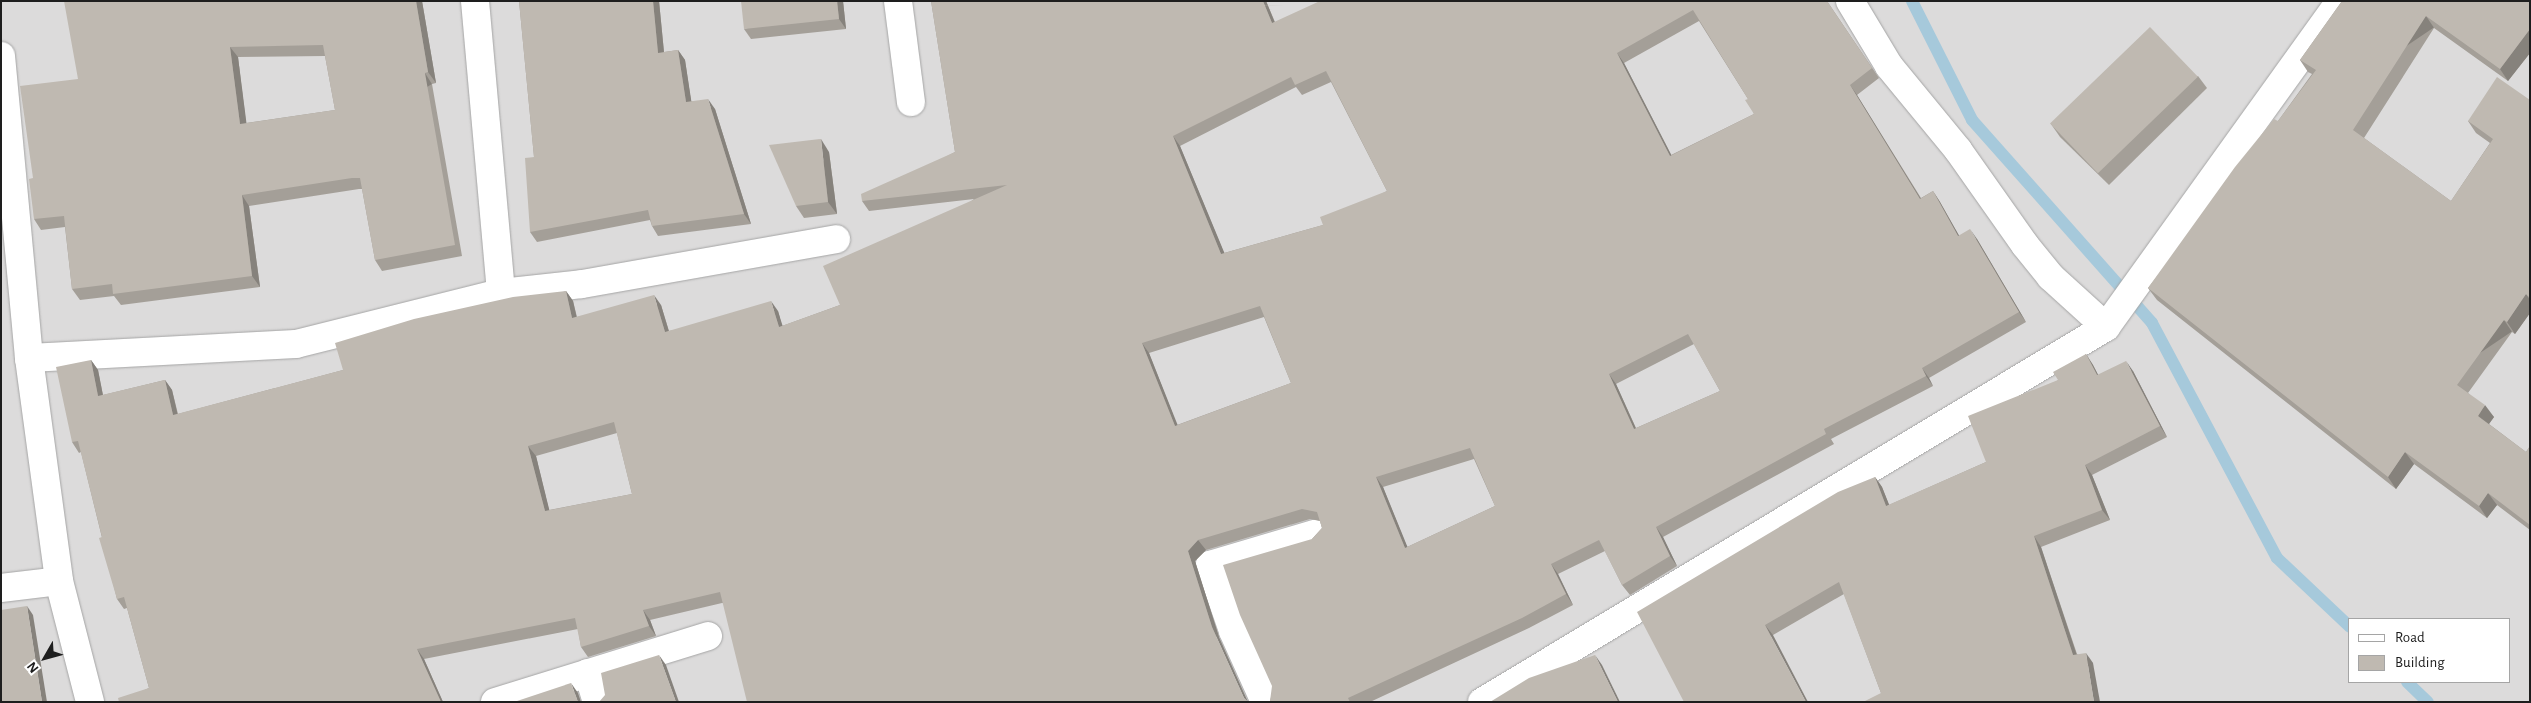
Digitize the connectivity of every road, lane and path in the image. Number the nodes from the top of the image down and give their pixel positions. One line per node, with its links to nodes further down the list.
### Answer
1 (475, 1): 8 (street)
2 (898, 1): 6 (street)
3 (1850, 1): 9 (street)
4 (2340, 1): 9 (street)
5 (1, 56): 10 (street)
6 (911, 102)
7 (836, 239): 8 (street)
8 (501, 293): 10 (street)
9 (2106, 327): 20 (street)
10 (30, 358): 12 (street)
11 (1314, 534): 19 (street)
12 (59, 581): 13 (street); 16 (street)
13 (1, 588)
14 (708, 636): 15 (street)
15 (588, 673): 17 (street); 18 (street)
16 (90, 702)
17 (495, 702)
18 (597, 702)
19 (1265, 702)
20 (1482, 702)

